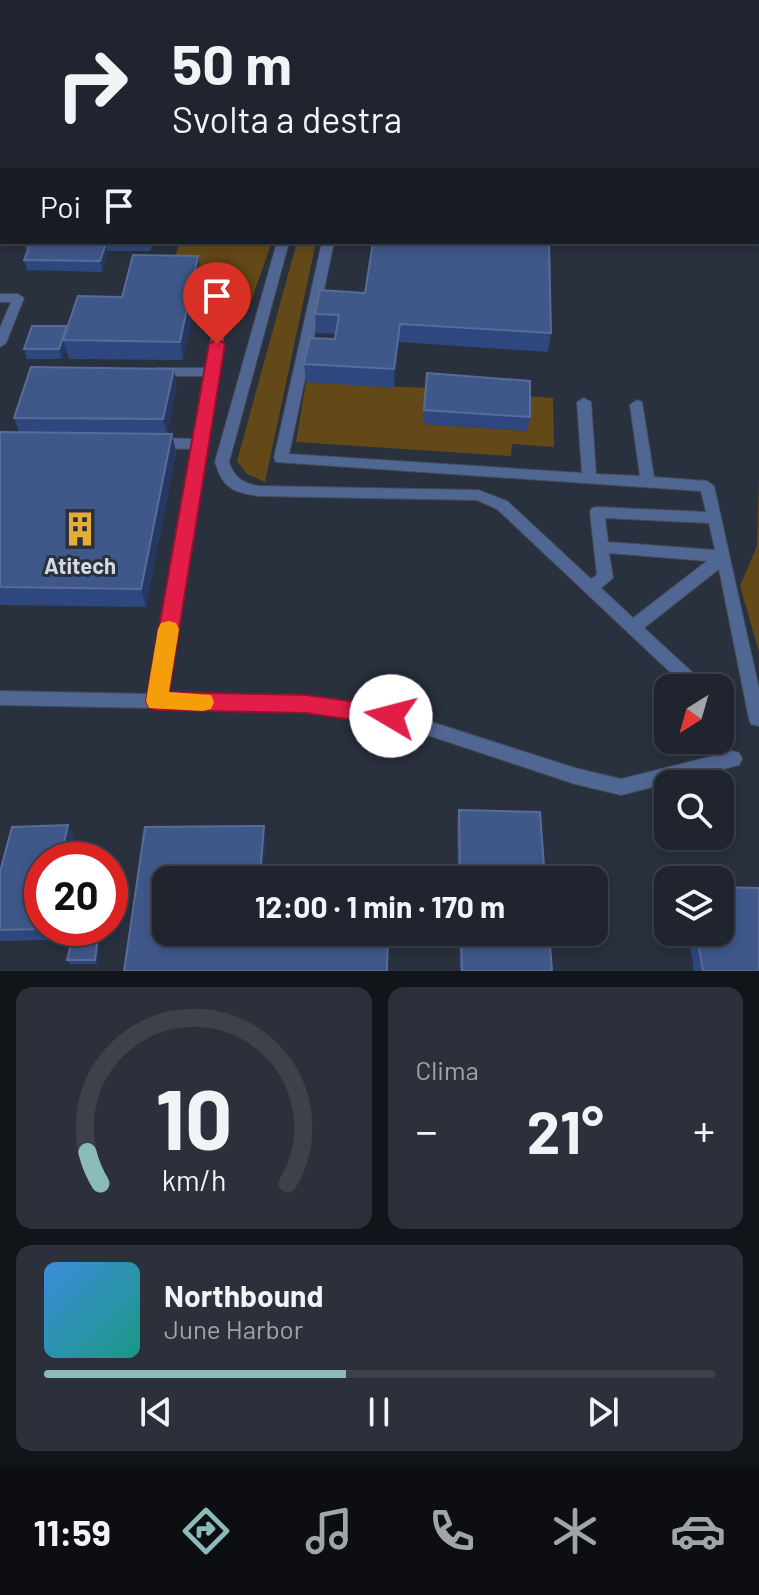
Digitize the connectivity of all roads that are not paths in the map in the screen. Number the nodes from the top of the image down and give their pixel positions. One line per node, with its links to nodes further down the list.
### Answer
1 (282, 244): 17 (lane)
2 (328, 244): 12 (lane)
3 (0, 298): 5 (lane)
4 (221, 316): 7 (lane)
5 (0, 343)
6 (150, 372): 7 (lane)
7 (212, 372): 11 (lane)
8 (584, 402): 12 (lane)
9 (637, 405): 13 (lane)
10 (137, 443): 11 (lane)
11 (200, 444): 21 (lane)
12 (589, 478): 13 (lane)
13 (648, 482): 14 (lane)
14 (715, 518): 15 (lane); 16 (lane)
15 (601, 547): 16 (lane); 17 (lane)
16 (724, 557): 18 (lane); 22 (lane)
17 (590, 588): 18 (lane)
18 (632, 628): 19 (lane)
19 (683, 674)
20 (0, 698): 21 (lane)
21 (156, 701): 23 (lane)
22 (757, 719)
23 (733, 759)

